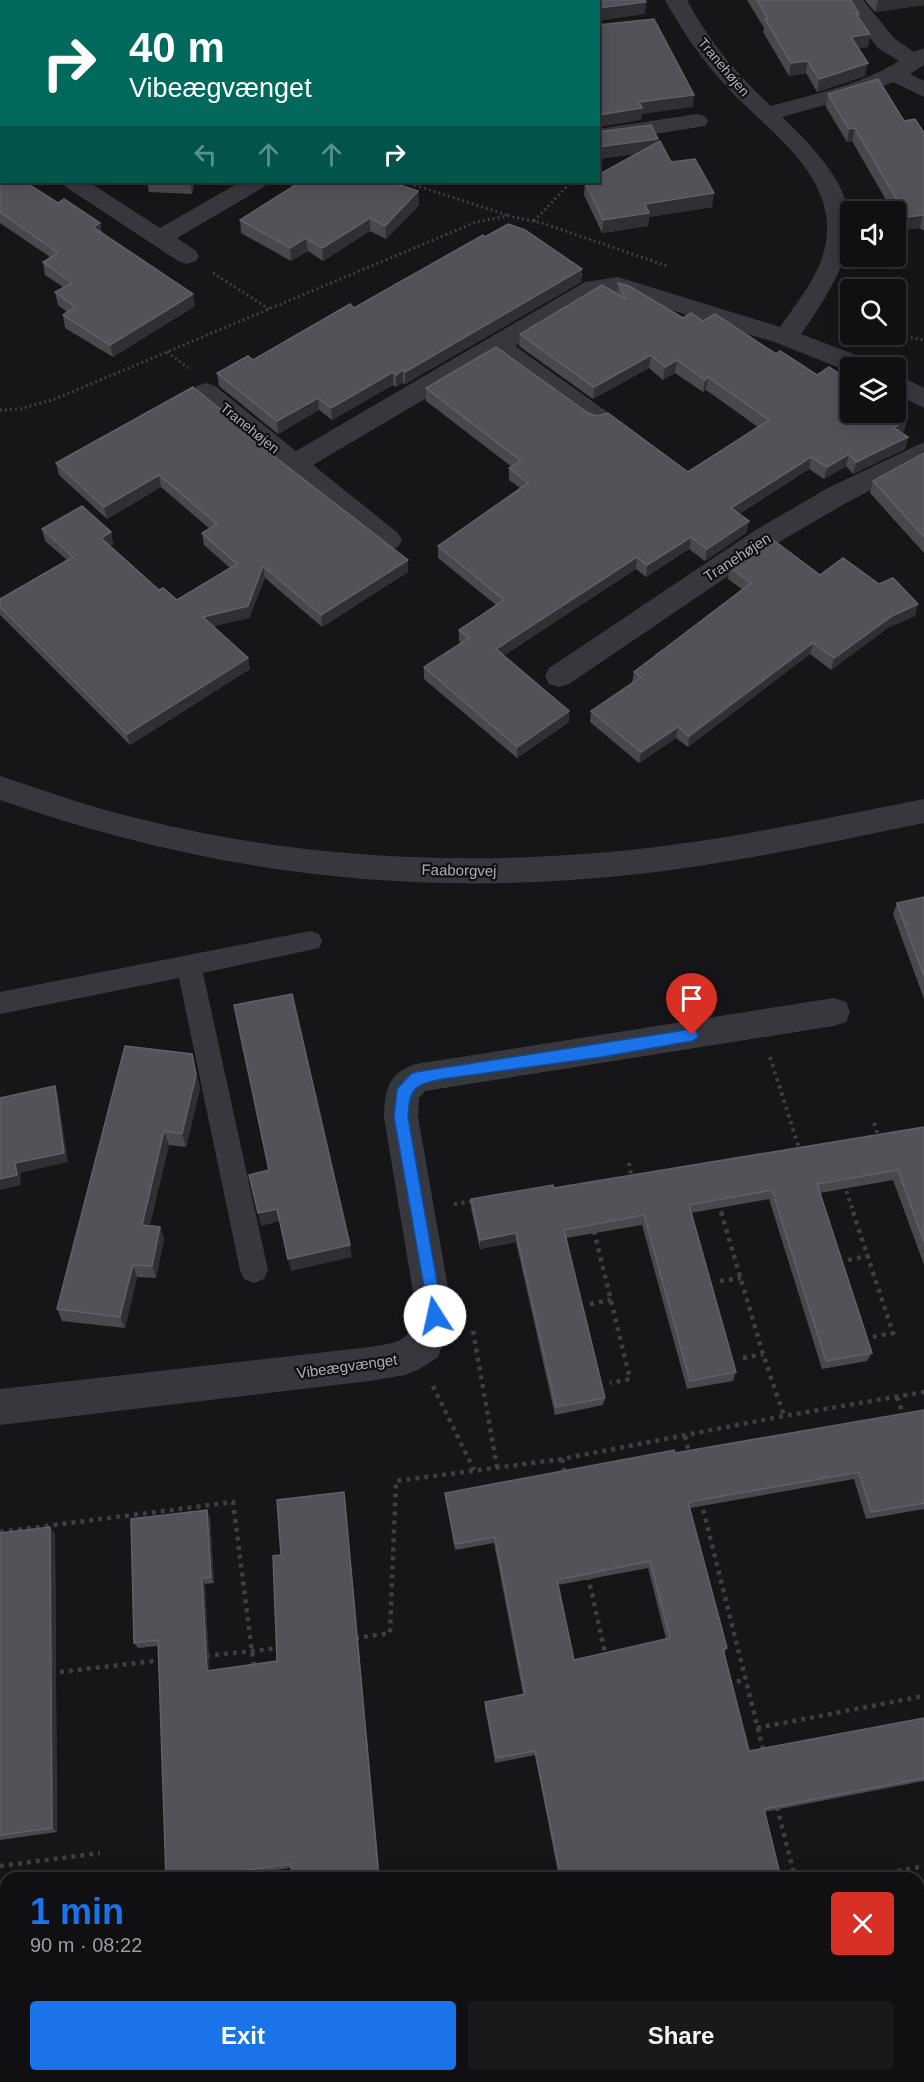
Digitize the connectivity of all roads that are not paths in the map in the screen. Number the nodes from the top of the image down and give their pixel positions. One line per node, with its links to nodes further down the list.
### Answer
1 (852, 0): 3 (street)
2 (675, 13): 6 (street, Tranehøjen)
3 (919, 58): 4 (street)
4 (894, 74): 5 (street); 6 (street)
5 (924, 90)
6 (766, 114): 13 (street, Tranehøjen)
7 (697, 121): 8 (street)
8 (600, 136)
9 (76, 183): 11 (street)
10 (254, 183): 11 (street)
11 (160, 238): 12 (street)
12 (187, 256)
13 (786, 337): 14 (street, Tranehøjen); 15 (street, Tranehøjen)
14 (498, 346): 19 (street); 21 (street, Tranehøjen)
15 (840, 358)
16 (906, 389): 18 (street)
17 (206, 392): 21 (street, Tranehøjen)
18 (924, 399)
19 (597, 417)
20 (924, 451): 23 (street, Tranehøjen)
21 (294, 464): 22 (street, Tranehøjen)
22 (388, 540)
23 (559, 676)
24 (0, 788): 25 (street, Faaborgvej)
25 (924, 811)
26 (310, 940): 27 (lane)
27 (189, 965): 28 (lane); 30 (lane)
28 (0, 1003)
29 (834, 1012): 31 (street, Vibeægvænget)
30 (254, 1270)
31 (0, 1407)

